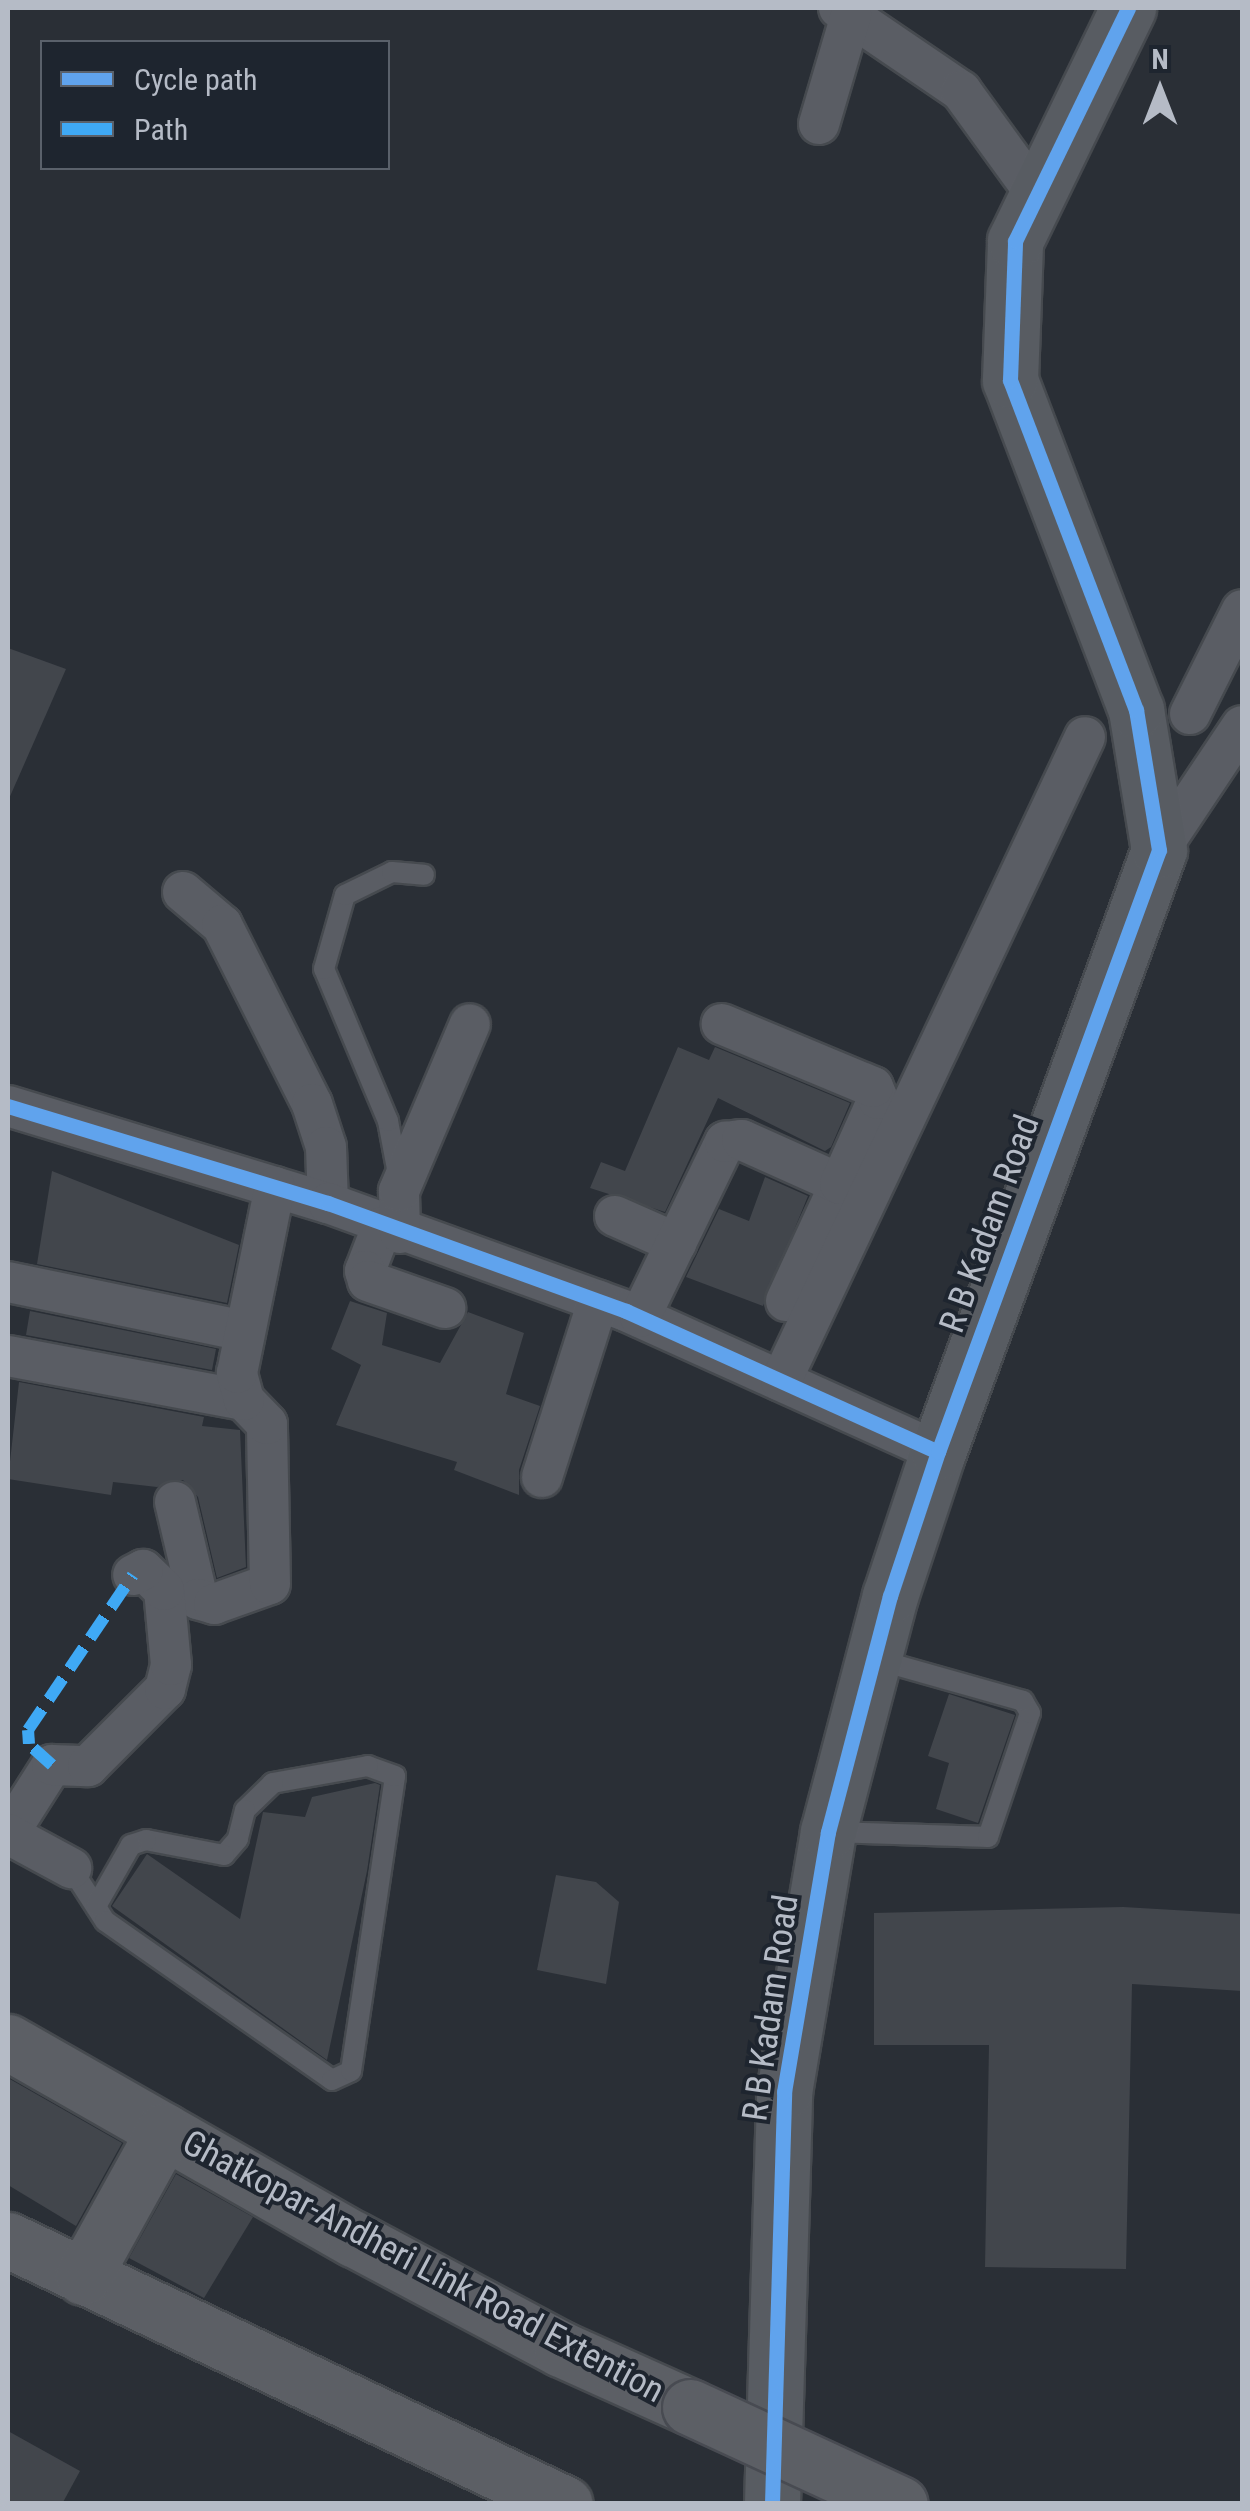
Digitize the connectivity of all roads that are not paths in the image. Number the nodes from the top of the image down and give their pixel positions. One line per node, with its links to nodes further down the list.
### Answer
1 (1128, 8): 4 (street, R B Kadam Road)
2 (843, 10): 3 (street); 4 (street)
3 (819, 124)
4 (1035, 193): 6 (street, R B Kadam Road)
5 (1242, 610): 7 (street)
6 (1136, 710): 7 (street); 10 (street, R B Kadam Road)
7 (1190, 714): 8 (street)
8 (1238, 732): 10 (street)
9 (1085, 737): 29 (street)
10 (1160, 850): 31 (street, R B Kadam Road)
11 (424, 875): 20 (lane)
12 (183, 892): 18 (street)
13 (470, 1024): 20 (street)
14 (722, 1024): 16 (street)
15 (8, 1106): 17 (street)
16 (840, 1184): 21 (street); 25 (street)
17 (275, 1188): 18 (street); 27 (street)
18 (328, 1203): 20 (street)
19 (615, 1216): 21 (street)
20 (393, 1217): 22 (street); 22 (street)
21 (676, 1243): 26 (street)
22 (462, 1253): 24 (street)
23 (8, 1282): 27 (street)
24 (598, 1301): 26 (street); 32 (street)
25 (786, 1301)
26 (640, 1317): 29 (street)
27 (245, 1331): 30 (street)
28 (8, 1356): 30 (street)
29 (782, 1381): 31 (street)
30 (244, 1400): 33 (street)
31 (938, 1452): 35 (street, R B Kadam Road)
32 (542, 1477)
33 (175, 1502)
34 (133, 1575): 37 (street)
35 (873, 1659): 36 (street, R B Kadam Road); 36 (lane)
36 (828, 1832): 45 (street, R B Kadam Road)
37 (8, 1834): 38 (street)
38 (71, 1868): 39 (lane)
39 (96, 1906): 39 (lane)
40 (8, 2042): 41 (main road, Ghatkopar-Andheri Link Road Extention)
41 (164, 2131): 43 (main road); 46 (main road, Ghatkopar-Andheri Link Road Extention, bridge)
42 (8, 2240): 43 (main road)
43 (83, 2278): 44 (main road)
44 (565, 2504)
45 (772, 2504)
46 (900, 2504)

